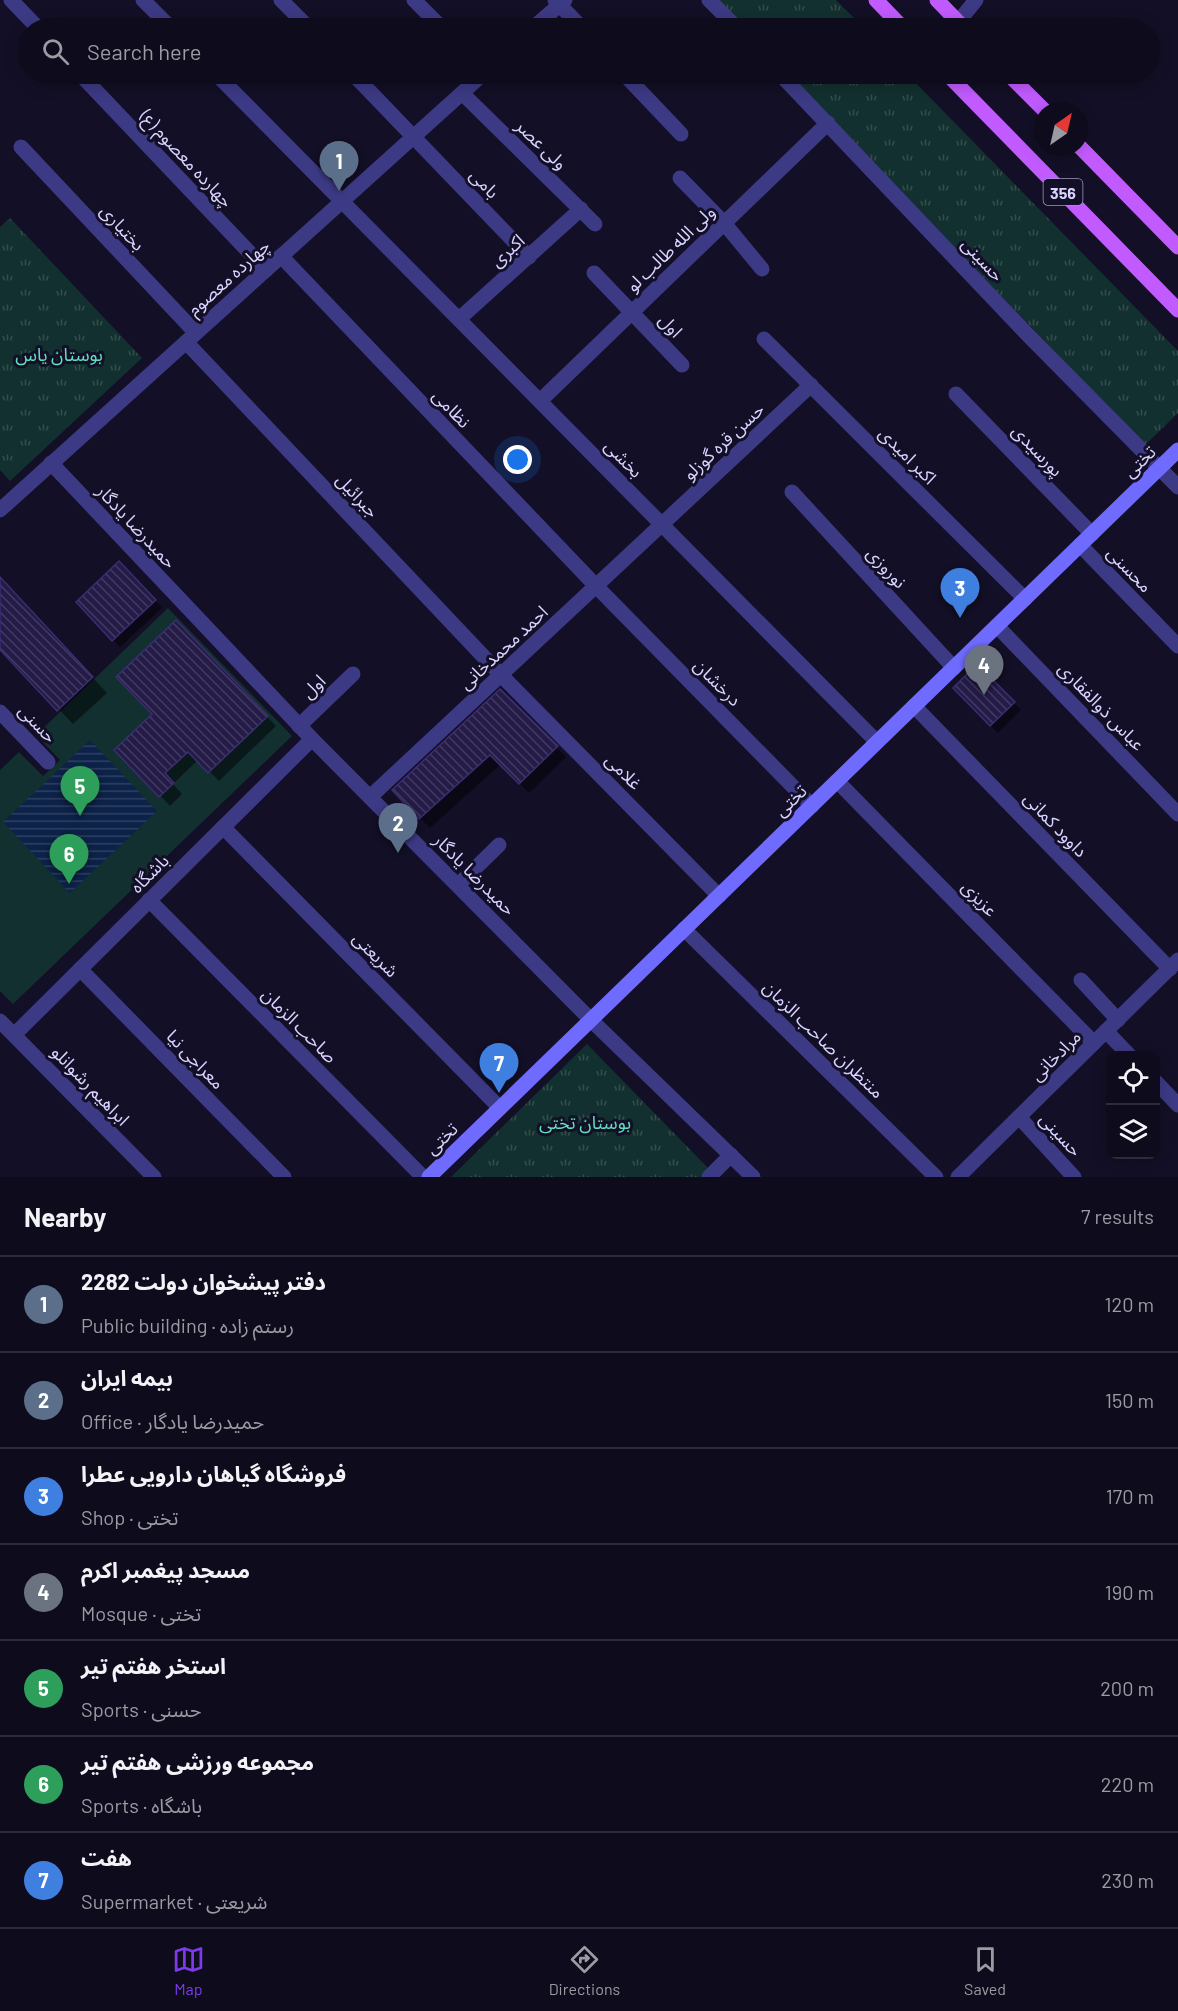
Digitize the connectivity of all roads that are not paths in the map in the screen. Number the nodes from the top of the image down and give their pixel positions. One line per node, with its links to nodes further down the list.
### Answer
1 (11, 0): 10 (street)
2 (143, 0): 11 (street)
3 (281, 0): 12 (street)
4 (414, 0): 13 (street)
5 (710, 0): 16 (street)
6 (876, 0): 17 (main road)
7 (937, 0): 18 (main road)
8 (976, 0): 19 (street)
9 (560, 2): 14 (street); 15 (street)
10 (28, 18)
11 (161, 18)
12 (299, 18)
13 (432, 18)
14 (543, 18)
15 (574, 18)
16 (727, 18)
17 (893, 18)
18 (954, 18)
19 (965, 18)
20 (89, 84): 44 (street, چهارده معصوم (ع))
21 (226, 84): 36 (street, بخشی)
22 (363, 84): 32 (street, بامی)
23 (472, 84): 28 (street, چهارده معصوم)
24 (634, 84): 31 (street)
25 (790, 84): 30 (street, حسینی)
26 (957, 84): 46 (main road, 356)
27 (1018, 84): 29 (main road)
28 (462, 93): 32 (street, چهارده معصوم); 37 (street, ولی عصر)
29 (1036, 102)
30 (828, 123): 38 (street, ولی الله طالب لو); 57 (street, حسینی)
31 (681, 134)
32 (414, 136): 36 (street, چهارده معصوم); 42 (street, بامی)
33 (21, 147): 49 (street, بختیاری)
34 (1088, 155): 40 (main road, 356)
35 (680, 178): 38 (street)
36 (342, 201): 41 (street, چهارده معصوم); 48 (street, بخشی)
37 (581, 209): 39 (street, ولی عصر); 42 (street, اکبری)
38 (724, 223): 43 (street); 47 (street, ولی الله طالب لو)
39 (596, 224)
40 (1178, 247)
41 (281, 256): 44 (street, چهارده معصوم); 64 (street, نظامی)
42 (529, 257): 48 (street, اکبری)
43 (762, 269)
44 (266, 270): 49 (street, چهارده معصوم)
45 (594, 273): 47 (street, اول)
46 (1178, 310)
47 (632, 312): 51 (street, اول); 54 (street, ولی الله طالب لو)
48 (459, 319): 54 (street, بخشی)
49 (191, 337): 56 (street, چهارده معصوم); 70 (street, جبرائیل)
50 (764, 339): 52 (street, اکبر امیدی)
51 (681, 365)
52 (811, 385): 61 (street, حسن قره گوزلو); 65 (street, اکبر امیدی)
53 (956, 394): 62 (street, پورسیدی)
54 (540, 401): 61 (street, بخشی)
55 (1178, 450): 57 (main road, تختی)
56 (51, 463): 60 (street, چهارده معصوم); 73 (street, حمیدرضا یادگار)
57 (1160, 468): 58 (street, حسینی); 62 (main road, تختی)
58 (1178, 487)
59 (792, 492): 68 (street, نوروزی)
60 (1, 507)
61 (662, 525): 64 (street, احمد محمدخانی); 75 (street, بخشی)
62 (1092, 534): 63 (main road, تختی)
63 (1080, 545): 65 (main road, تختی); 67 (street, محسنی)
64 (596, 586): 70 (street, احمد محمدخانی); 79 (street, درخشان)
65 (1025, 599): 66 (main road, تختی)
66 (997, 626): 68 (main road, تختی); 80 (street, عباس ذوالفقاری)
67 (1178, 646)
68 (954, 668): 71 (main road, تختی)
69 (353, 674): 73 (street, اول)
70 (501, 675): 78 (street, احمد محمدخانی); 84 (street, غلامی)
71 (914, 706): 75 (main road, تختی); 87 (street, داوود کمانی)
72 (0, 712): 76 (street, حسنی)
73 (299, 726): 74 (street, حمیدرضا یادگار)
74 (312, 739): 78 (street, حمیدرضا یادگار); 81 (street, باشگاه)
75 (877, 742): 77 (main road, تختی)
76 (48, 762)
77 (837, 781): 79 (main road, تختی); 95 (street, عزیزی)
78 (369, 797): 83 (street, حمیدرضا یادگار)
79 (812, 806): 84 (main road, تختی)
80 (1178, 814)
81 (223, 827): 85 (street, باشگاه); 99 (street, شریعتی)
82 (500, 845): 83 (street)
83 (458, 885): 90 (street, حمیدرضا یادگار)
84 (719, 896): 86 (main road, تختی)
85 (150, 900): 88 (street, باشگاه); 104 (street, صاحب الزمان)
86 (684, 930): 90 (main road, تختی); 108 (street, منتظران صاحب الزمان)
87 (1174, 964): 91 (street, مرادخانی)
88 (80, 969): 94 (street, باشگاه); 103 (street, معراجی نیا)
89 (1081, 980): 91 (street)
90 (591, 1020): 99 (main road, تختی); 101 (street, حمیدرضا یادگار)
91 (1118, 1020): 93 (street, مرادخانی)
92 (0, 1021): 94 (street, ابراهیم رشوانلو)
93 (1106, 1031): 95 (street, مرادخانی); 96 (street)
94 (14, 1035): 102 (street, ابراهیم رشوانلو)
95 (1094, 1043): 100 (street, مرادخانی)
96 (1125, 1051)
97 (1160, 1087): 98 (street)
98 (1178, 1105)
99 (500, 1108): 105 (main road, تختی)
100 (1019, 1117): 109 (street, مرادخانی); 110 (street, حسینی)
101 (730, 1155): 106 (street); 107 (street, حمیدرضا یادگار)
102 (154, 1177)
103 (284, 1177)
104 (423, 1177)
105 (429, 1177)
106 (709, 1177)
107 (753, 1177)
108 (936, 1177)
109 (958, 1177)
110 (1074, 1177)

